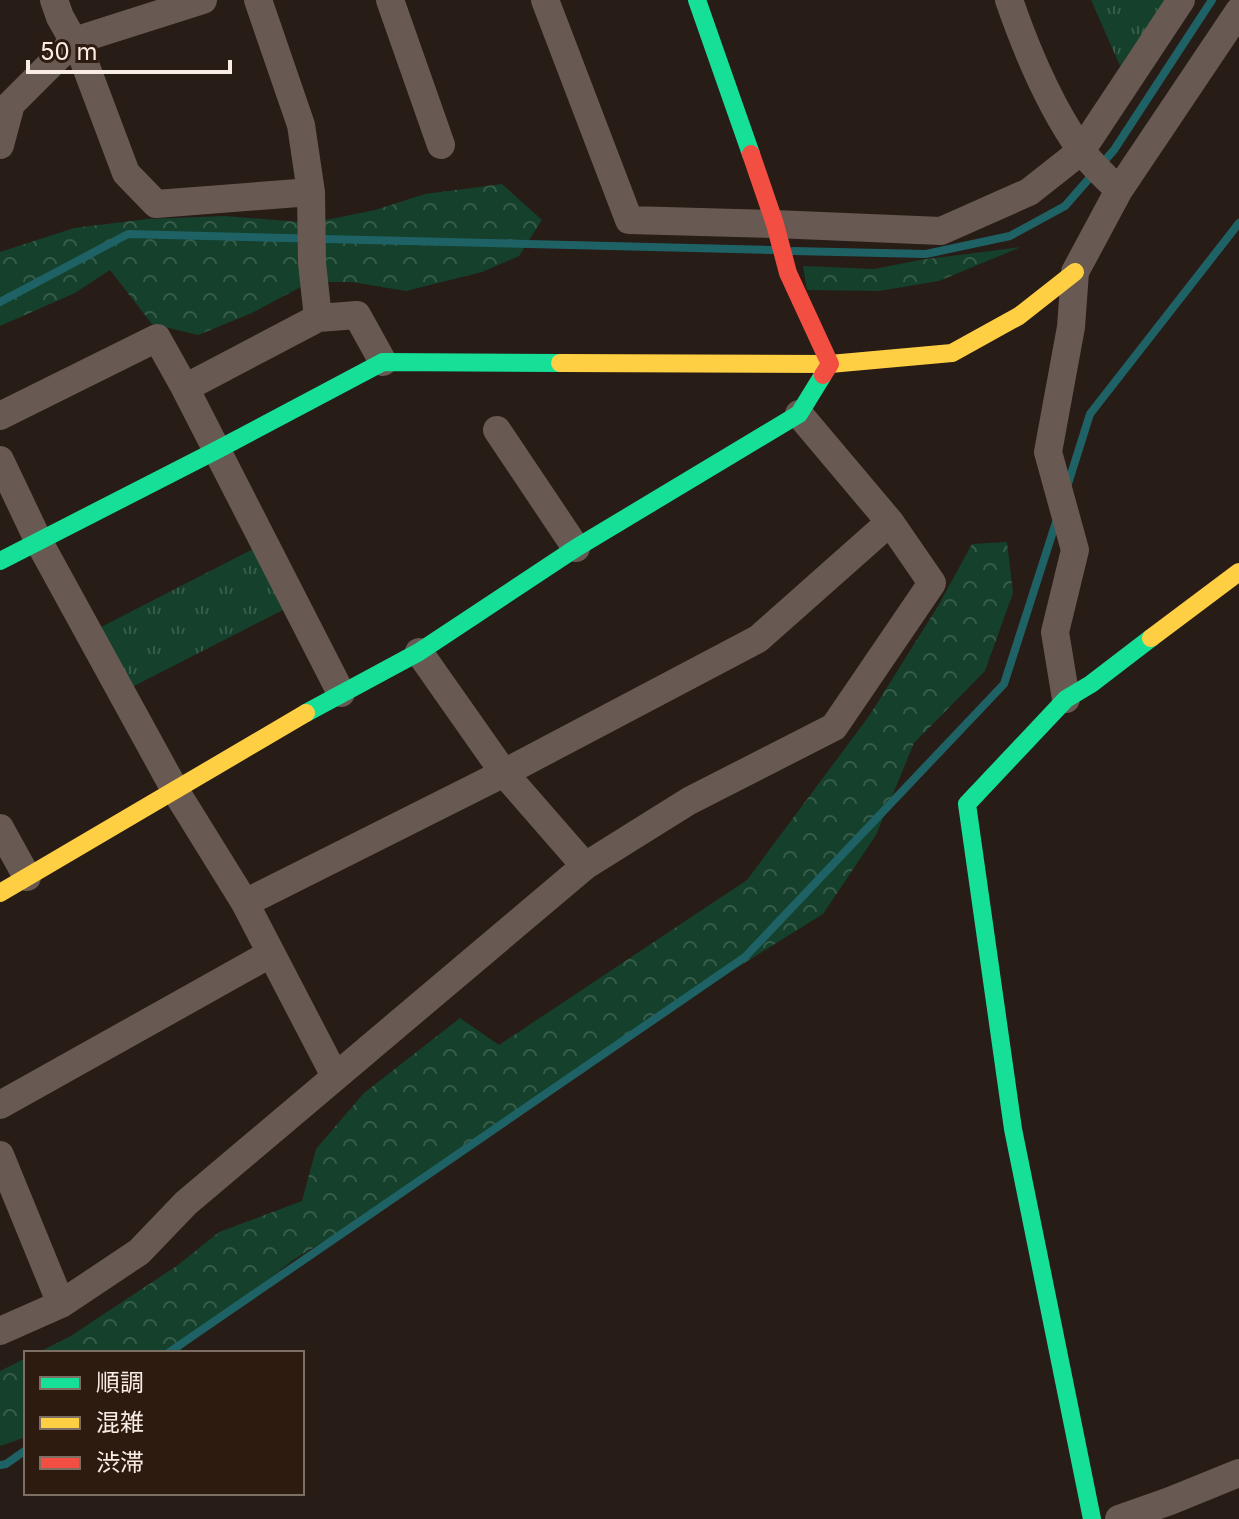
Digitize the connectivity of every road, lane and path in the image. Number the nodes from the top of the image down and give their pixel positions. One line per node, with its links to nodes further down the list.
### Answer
1 (54, 0): 10 (street)
2 (203, 0): 10 (street)
3 (258, 0): 15 (street)
4 (390, 0): 12 (street)
5 (545, 0): 16 (street)
6 (697, 0): 16 (street)
7 (1009, 0): 13 (street)
8 (1181, 0): 13 (street)
9 (1239, 11): 14 (street)
10 (74, 41): 11 (street); 15 (street)
11 (0, 145)
12 (441, 145)
13 (1081, 151): 14 (street); 16 (street)
14 (1119, 190): 17 (street)
15 (311, 192): 18 (street)
16 (776, 232): 20 (street)
17 (1075, 272): 20 (street); 34 (street)
18 (318, 318): 19 (street); 21 (street)
19 (383, 362): 20 (street); 25 (street)
20 (830, 364): 22 (street)
21 (185, 388): 23 (street); 25 (street)
22 (799, 414): 27 (street); 29 (street)
23 (0, 416)
24 (497, 430): 29 (street)
25 (217, 450): 28 (street); 33 (street)
26 (0, 460): 28 (street)
27 (890, 522): 35 (street); 38 (street)
28 (39, 542): 30 (street); 36 (street)
29 (576, 548): 32 (street)
30 (0, 561)
31 (1239, 572): 34 (street)
32 (419, 652): 33 (street); 35 (street)
33 (341, 693): 36 (street)
34 (1066, 699): 49 (street)
35 (504, 773): 38 (street); 41 (street)
36 (175, 790): 39 (street); 41 (street)
37 (0, 828): 39 (street)
38 (585, 866): 43 (street)
39 (27, 877): 40 (street)
40 (0, 893)
41 (245, 903): 42 (street)
42 (270, 954): 43 (street); 44 (street)
43 (335, 1076): 46 (street)
44 (0, 1105)
45 (0, 1155): 46 (street)
46 (61, 1304): 47 (street)
47 (0, 1331)
48 (1239, 1473): 50 (street)
49 (1092, 1519)
50 (1119, 1519)

